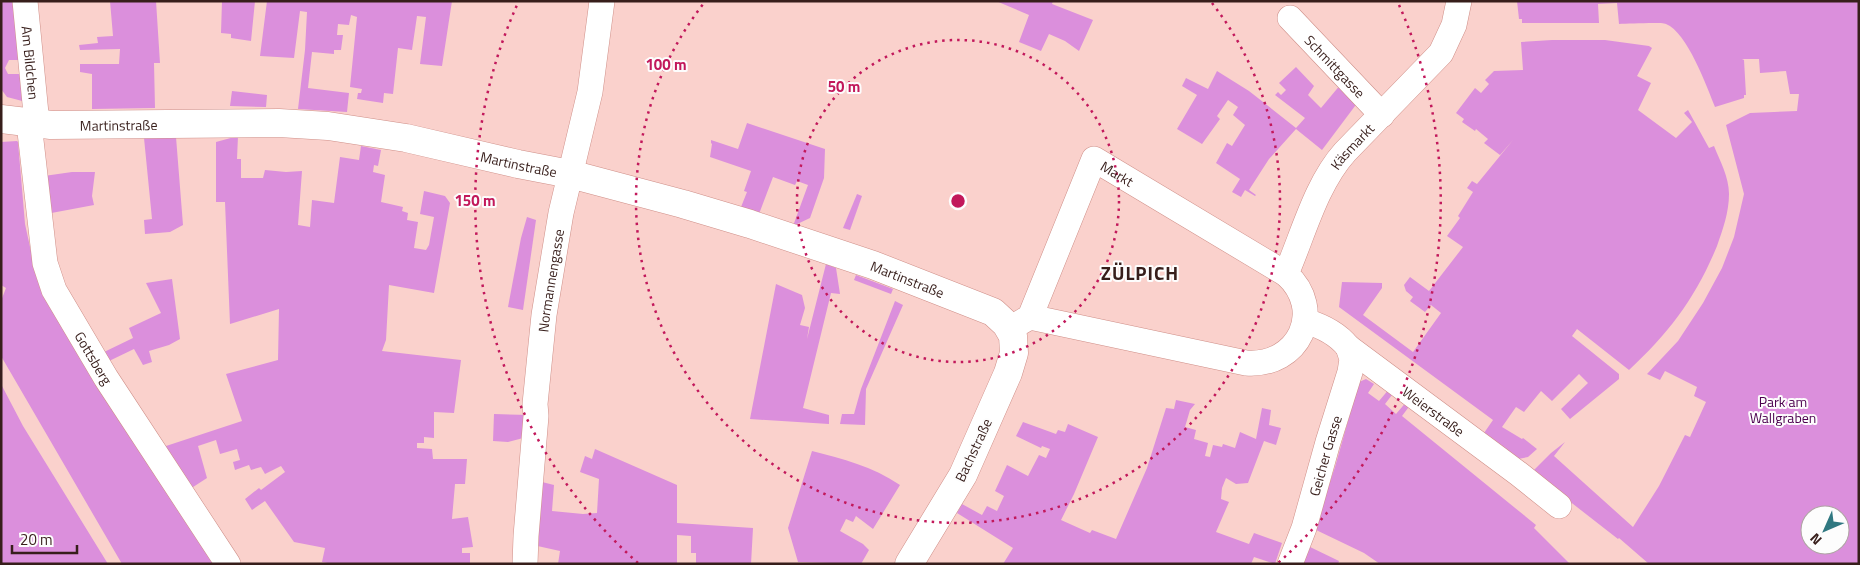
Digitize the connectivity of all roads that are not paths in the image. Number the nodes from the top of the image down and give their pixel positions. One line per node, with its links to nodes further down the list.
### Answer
1 (25, 1): 7 (street, Am Bildchen)
2 (602, 1): 8 (street, Normannengasse)
3 (1459, 1): 5 (street, Käsmarkt)
4 (1290, 18): 5 (street, Schmittgasse)
5 (1382, 115): 9 (street, Käsmarkt)
6 (1, 119): 7 (street, Martinstraße)
7 (33, 124): 8 (street, Martinstraße); 14 (street, Gottsberg)
8 (570, 174): 11 (street, Martinstraße); 15 (street, Normannengasse)
9 (1288, 276): 10 (street, Markt); 11 (street, Markt)
10 (1305, 321): 11 (street); 12 (street, Weierstraße)
11 (1020, 323): 16 (street, Bachstraße)
12 (1348, 347): 13 (street, Weierstraße); 17 (street, Geicher Gasse)
13 (1559, 506)
14 (228, 564)
15 (525, 564)
16 (910, 564)
17 (1290, 564)

